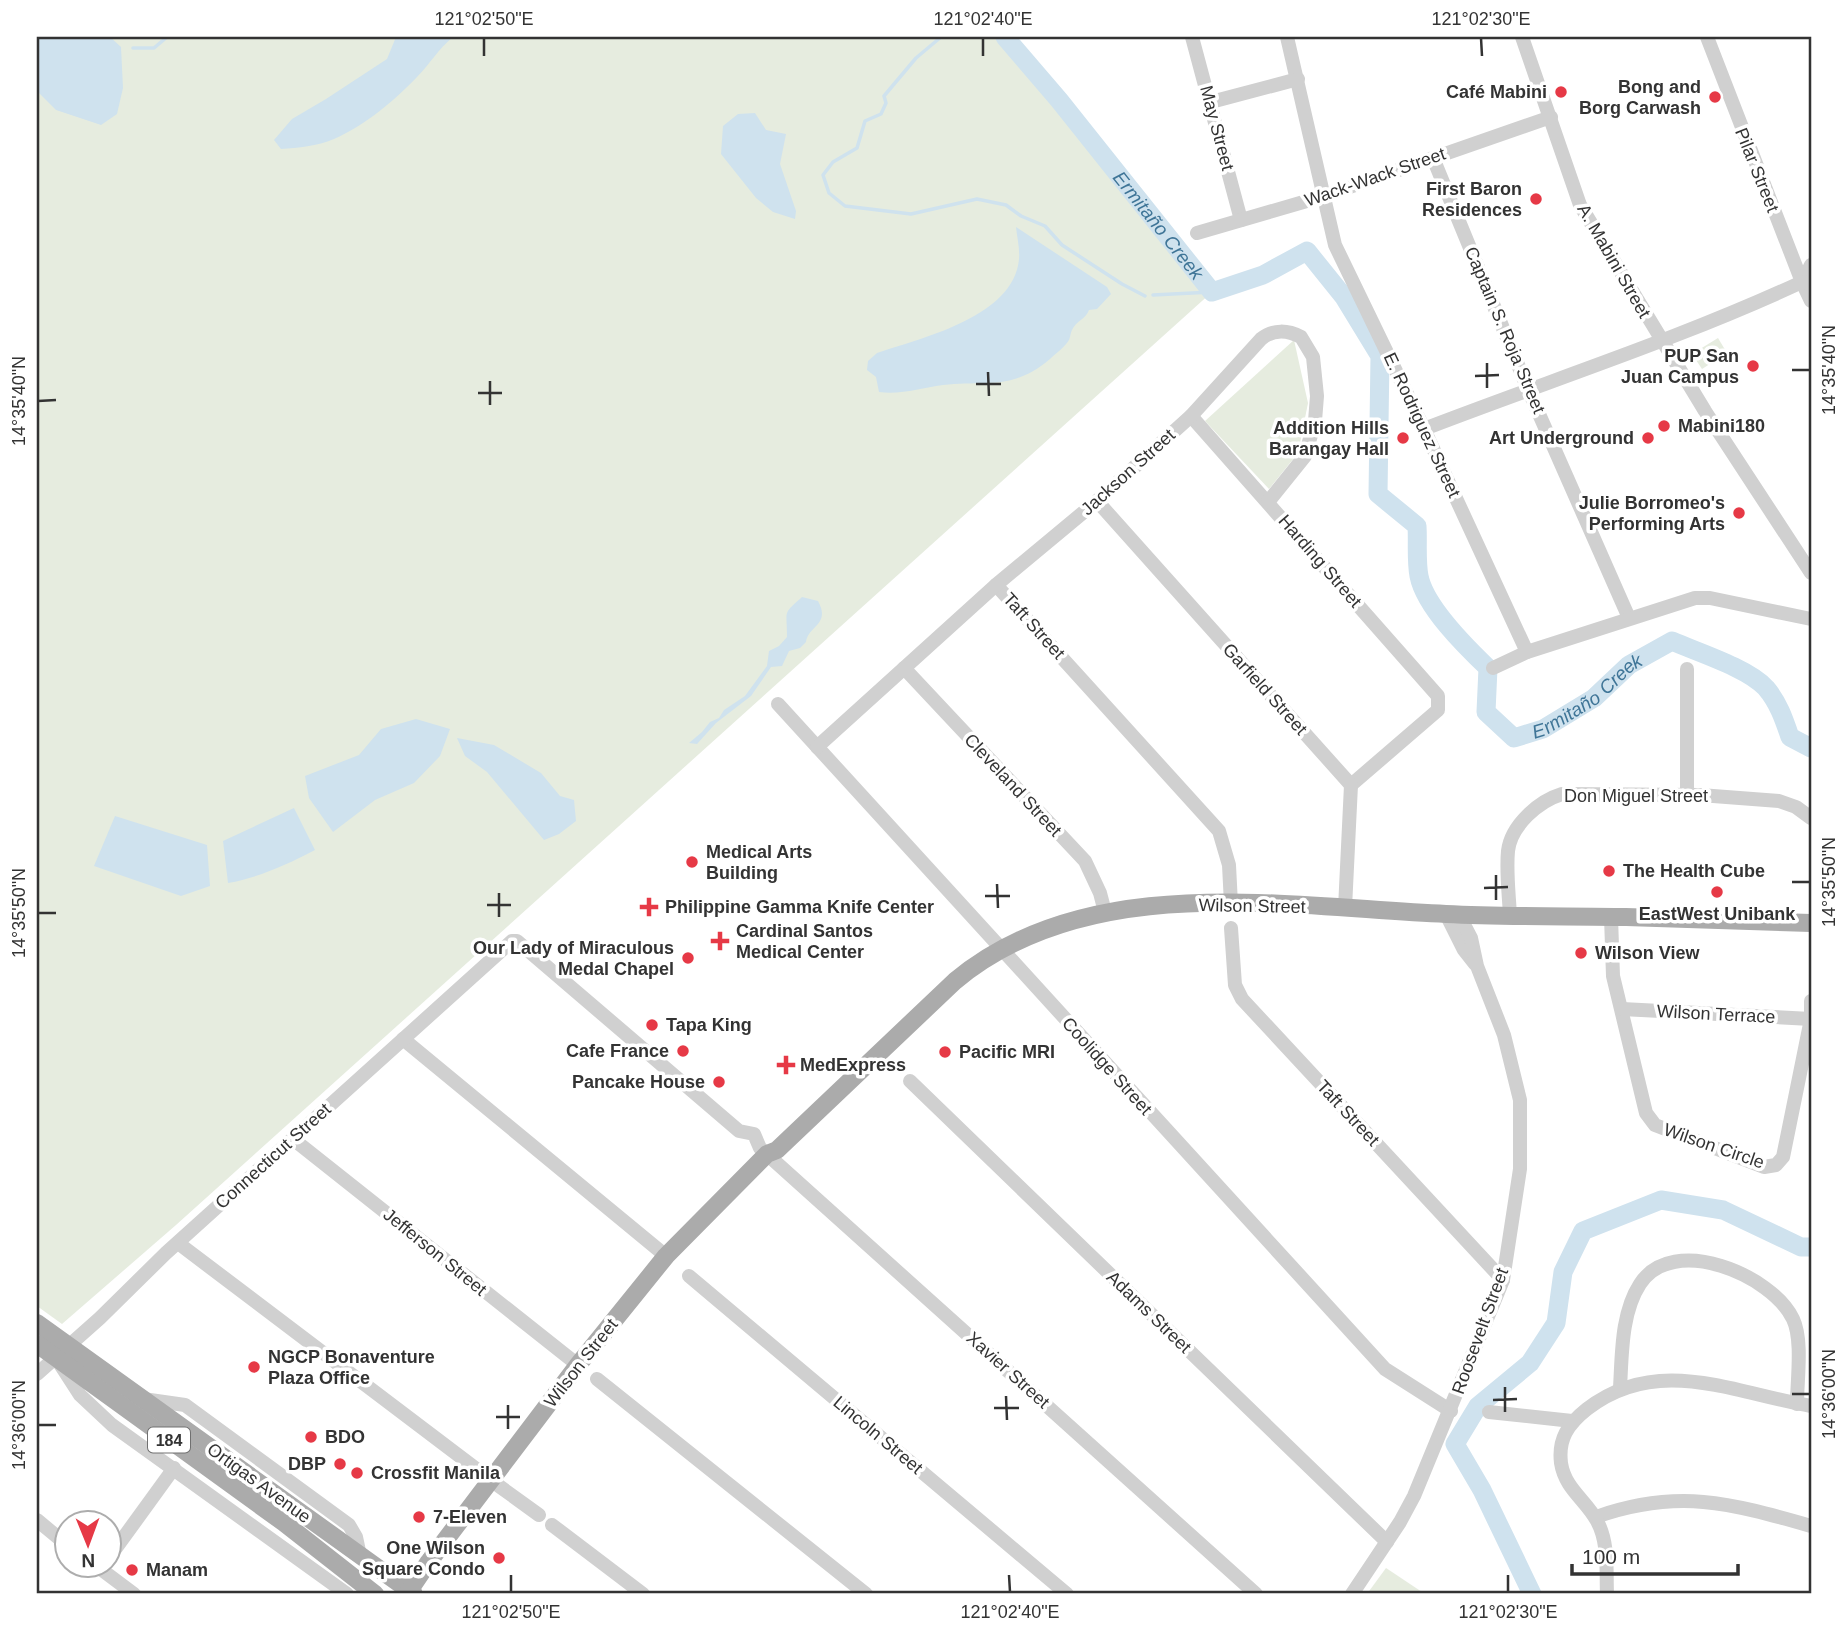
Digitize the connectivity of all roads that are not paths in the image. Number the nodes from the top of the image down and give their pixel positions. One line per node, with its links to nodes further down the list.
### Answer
1 (1192, 37): 6 (street, May Street)
2 (1287, 37): 5 (street, E. Rodriguez Street)
3 (1522, 37): 7 (street, A. Mabini Street)
4 (1707, 37): 13 (street, Pilar Street)
5 (1297, 79): 6 (street); 9 (street, E. Rodriguez Street)
6 (1211, 102): 10 (street, May Street)
7 (1551, 117): 8 (street, Wack-Wack Street); 15 (street, A. Mabini Street)
8 (1433, 158): 9 (street, Wack-Wack Street); 16 (street, Captain S. Roja Street)
9 (1324, 196): 10 (street, Wack-Wack Street); 18 (street, E. Rodriguez Street)
10 (1241, 220): 11 (street, Wack-Wack Street)
11 (1197, 233)
12 (1811, 265): 13 (street)
13 (1806, 283): 14 (street, Pilar Street); 15 (street)
14 (1811, 301)
15 (1662, 342): 16 (street); 21 (street, A. Mabini Street)
16 (1528, 389): 18 (street); 23 (street, Captain S. Roja Street)
17 (1191, 415): 19 (street, Jackson Street); 20 (street, Harding Street); 20 (street, Jackson Street)
18 (1424, 429): 25 (street, E. Rodriguez Street)
19 (1097, 501): 22 (street, Jackson Street); 31 (street, Garfield Street)
20 (1268, 502): 31 (street, Harding Street)
21 (1811, 573)
22 (996, 585): 26 (street, Jackson Street); 34 (street, Taft Street)
23 (1629, 618): 24 (street); 25 (street)
24 (1811, 619)
25 (1527, 652): 27 (street)
26 (904, 668): 30 (street, Jackson Street); 36 (street, Cleveland Street)
27 (1493, 668)
28 (1687, 669): 32 (street)
29 (778, 704): 30 (street, Coolidge Street)
30 (817, 747): 43 (street, Coolidge Street)
31 (1351, 785): 35 (street)
32 (1687, 795): 33 (street, Don Miguel Street); 38 (street, Don Miguel Street)
33 (1811, 818)
34 (1231, 904): 35 (main road, Wilson Street); 36 (main road, Wilson Street)
35 (1345, 908): 37 (main road, Wilson Street)
36 (1105, 912): 43 (main road, Wilson Street)
37 (1453, 914): 38 (main road, Wilson Street); 54 (street, Roosevelt Street)
38 (1510, 916): 39 (main road, Wilson Street)
39 (1611, 917): 40 (main road, Wilson Street); 45 (street, Wilson Circle)
40 (1811, 923)
41 (1231, 929): 54 (street, Taft Street)
42 (512, 941): 47 (street, Connecticut Street); 50 (street, Xavier Street)
43 (1000, 948): 50 (main road, Wilson Street); 63 (street, Coolidge Street)
44 (1811, 1000): 46 (street, Wilson Circle)
45 (1622, 1009): 46 (street, Wilson Terrace); 46 (street, Wilson Circle)
46 (1811, 1019)
47 (403, 1039): 49 (street, Connecticut Street); 52 (street)
48 (911, 1081): 75 (street, Adams Street)
49 (293, 1139): 51 (street, Connecticut Street); 58 (street, Jefferson Street)
50 (769, 1153): 52 (main road, Wilson Street); 67 (main road, Wilson Street); 84 (street, Xavier Street)
51 (178, 1243): 57 (street, Connecticut Street); 67 (street)
52 (666, 1256): 58 (main road, Wilson Street)
53 (690, 1276): 83 (street, Lincoln Street)
54 (1503, 1280): 63 (street, Roosevelt Street)
55 (37, 1323): 57 (main road, Ortigas Avenue / 184)
56 (37, 1344): 57 (main road, Ortigas Avenue / 184)
57 (62, 1352): 59 (street, Connecticut Street); 66 (street); 77 (main road, Ortigas Avenue / 184); 80 (main road, Ortigas Avenue / 184)
58 (578, 1365): 67 (main road, Wilson Street)
59 (37, 1374)
60 (597, 1380): 82 (street)
61 (1620, 1388): 62 (street); 62 (street); 65 (street)
62 (1804, 1405)
63 (1451, 1411): 75 (street, Roosevelt Street)
64 (1489, 1412): 65 (street)
65 (1572, 1420): 69 (street)
66 (174, 1468): 74 (street); 79 (street)
67 (495, 1483): 68 (street); 77 (main road, Wilson Street); 77 (main road, Wilson Street)
68 (539, 1515)
69 (1595, 1517): 72 (street); 86 (street)
70 (37, 1520): 73 (street)
71 (552, 1525): 81 (street)
72 (1811, 1526)
73 (52, 1532)
74 (122, 1537)
75 (1387, 1542): 85 (street, Roosevelt Street)
76 (117, 1578): 78 (street)
77 (413, 1593)
78 (134, 1594)
79 (347, 1594)
80 (375, 1594)
81 (643, 1594)
82 (866, 1594)
83 (1068, 1594)
84 (1255, 1594)
85 (1352, 1594)
86 (1607, 1594)

